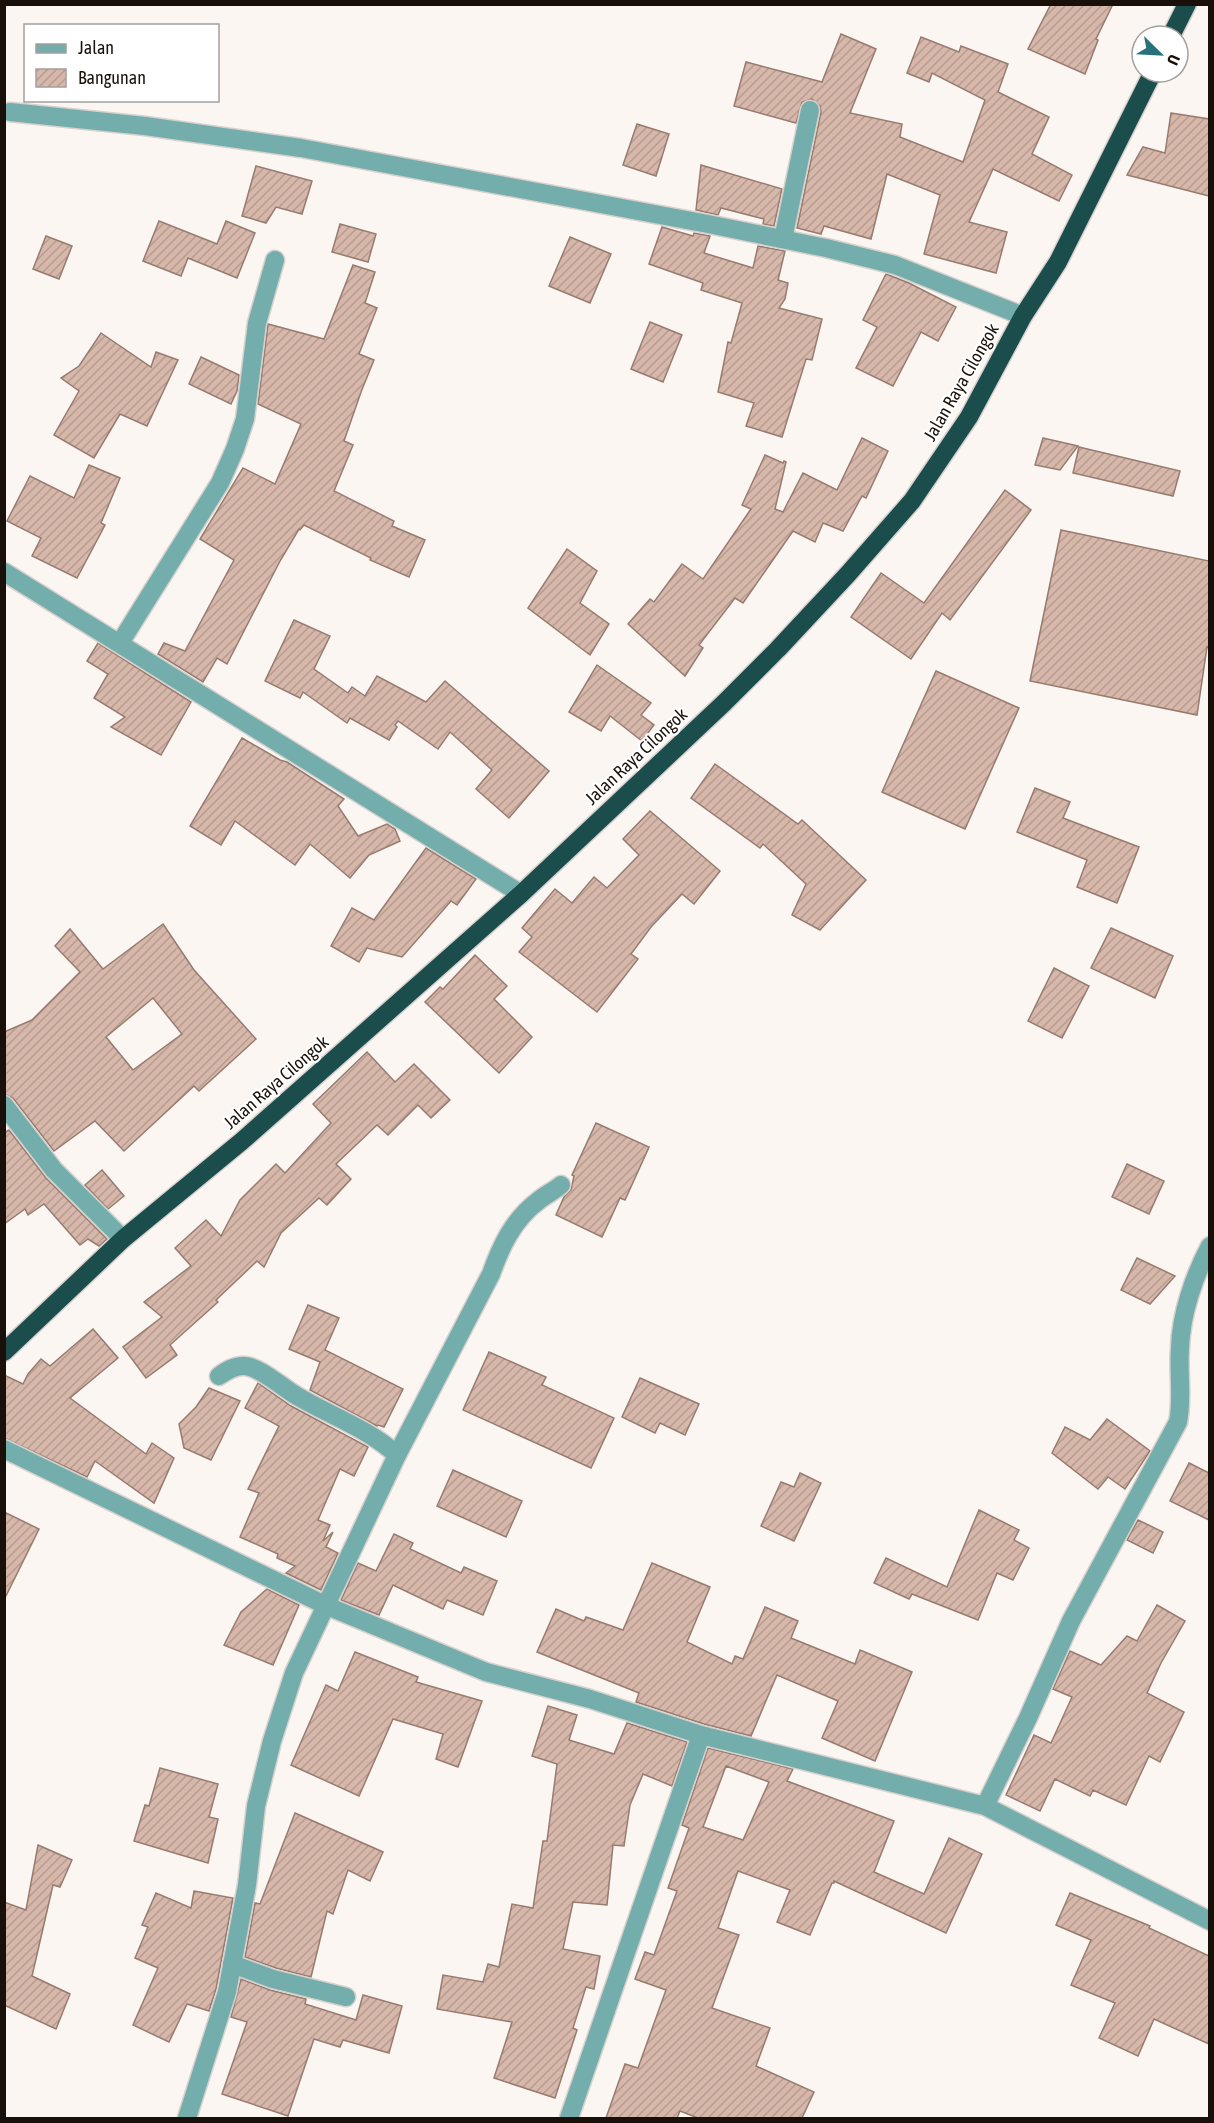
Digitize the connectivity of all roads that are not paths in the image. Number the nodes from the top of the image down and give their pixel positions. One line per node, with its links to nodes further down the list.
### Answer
1 (1187, 4): 2 (highway)
2 (1177, 24)
3 (1147, 84): 8 (highway, Jalan Raya Cilongok)
4 (810, 110): 6 (street)
5 (10, 112): 6 (street)
6 (783, 239): 8 (street)
7 (275, 260): 10 (street)
8 (1023, 316): 11 (highway, Jalan Raya Cilongok)
9 (4, 572): 10 (street)
10 (120, 643): 11 (street)
11 (521, 894): 14 (highway, Jalan Raya Cilongok)
12 (4, 1105): 14 (street)
13 (561, 1185): 19 (street)
14 (123, 1239): 16 (highway, Jalan Raya Cilongok)
15 (1209, 1246): 22 (street)
16 (4, 1352)
17 (219, 1376): 19 (street)
18 (4, 1449): 20 (street)
19 (397, 1455): 20 (street)
20 (327, 1606): 21 (street); 24 (street)
21 (701, 1735): 22 (street); 27 (street)
22 (986, 1806): 23 (street)
23 (1209, 1921)
24 (232, 1964): 25 (street); 26 (street)
25 (346, 1997)
26 (187, 2118)
27 (569, 2118)

